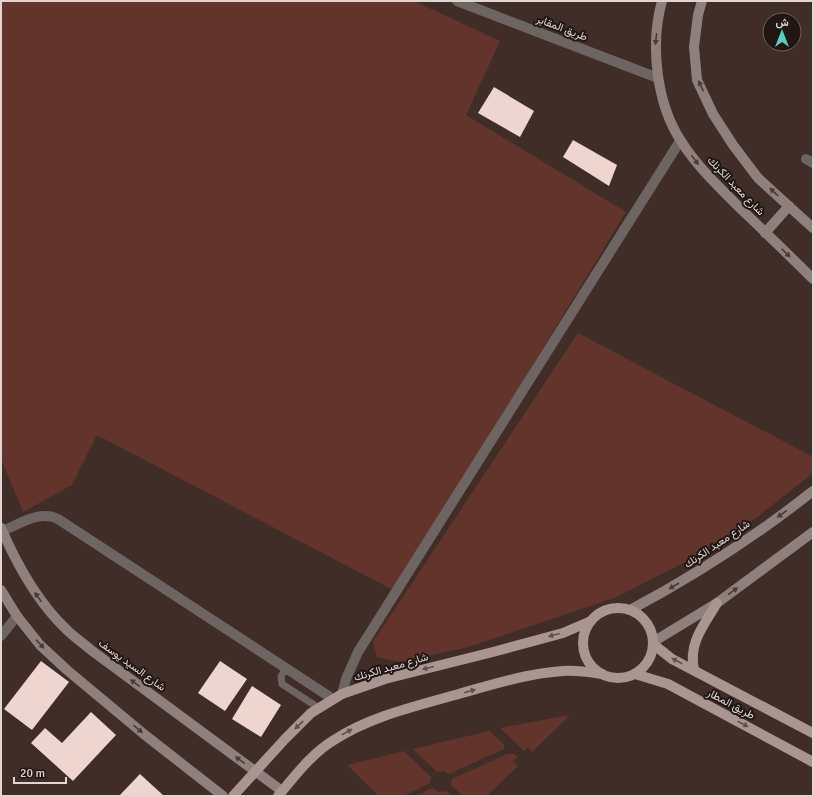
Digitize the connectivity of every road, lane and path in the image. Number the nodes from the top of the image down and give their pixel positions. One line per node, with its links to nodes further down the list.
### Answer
1 (457, 1): 4 (street, طريق المقابر)
2 (662, 1): 4 (street, شارع معبد الكرنك, one-way to 4)
3 (702, 1): 6 (street, شارع معبد الكرنك, one-way to 3)
4 (658, 78): 5 (street, شارع معبد الكرنك)
5 (680, 140): 8 (street, شارع معبد الكرنك, one-way to 8); 24 (street)
6 (789, 206): 7 (street, شارع معبد الكرنك); 8 (street)
7 (813, 228)
8 (765, 233): 9 (street, شارع معبد الكرنك, one-way to 9)
9 (813, 279)
10 (813, 491): 15 (street, شارع معبد الكرنك, one-way to 15)
11 (2, 530): 20 (street); 29 (street, شارع السيد يوسف, one-way to 11)
12 (813, 532): 14 (street, one-way to 12)
13 (1, 590): 16 (street)
14 (717, 603): 19 (street); 21 (main road)
15 (630, 610): 17 (main road); 19 (main road)
16 (16, 616): 18 (street); 31 (street, one-way to 31)
17 (591, 622): 22 (main road); 24 (main road, شارع معبد الكرنك, one-way to 24)
18 (1, 636)
19 (653, 643): 21 (main road, طريق المطار, one-way to 19); 23 (main road)
20 (286, 669): 25 (street); 26 (lane)
21 (694, 670): 27 (main road, طريق المطار)
22 (602, 674): 23 (main road); 30 (main road, one-way to 22)
23 (635, 674): 28 (main road, طريق المطار, one-way to 28)
24 (342, 694): 25 (main road, شارع معبد الكرنك)
25 (333, 699): 26 (main road, شارع معبد الكرنك)
26 (319, 708): 29 (main road, شارع معبد الكرنك, one-way to 29)
27 (813, 733)
28 (813, 762)
29 (256, 771): 30 (street, شارع السيد يوسف); 32 (main road, شارع معبد الكرنك)
30 (280, 794)
31 (223, 796)
32 (234, 796)

